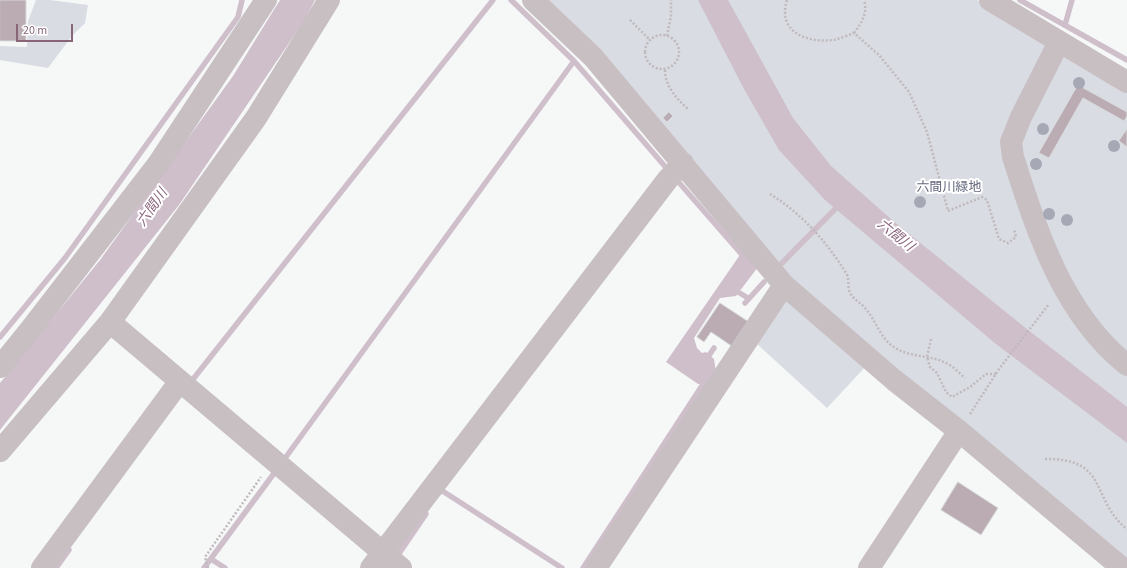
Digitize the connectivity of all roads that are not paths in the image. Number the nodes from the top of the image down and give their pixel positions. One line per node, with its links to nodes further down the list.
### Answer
1 (266, 0): 11 (street)
2 (329, 0): 9 (street)
3 (533, 0): 7 (street)
4 (1003, 4): 5 (street)
5 (1059, 42): 6 (street); 10 (street)
6 (1127, 82)
7 (675, 171): 8 (street); 15 (street)
8 (784, 285): 13 (street); 17 (street)
9 (110, 322): 12 (street); 14 (street)
10 (1127, 365)
11 (0, 367)
12 (185, 386): 15 (street); 16 (street)
13 (959, 431): 18 (street); 19 (street)
14 (0, 451)
15 (389, 563)
16 (42, 568)
17 (596, 568)
18 (869, 568)
19 (1122, 568)

